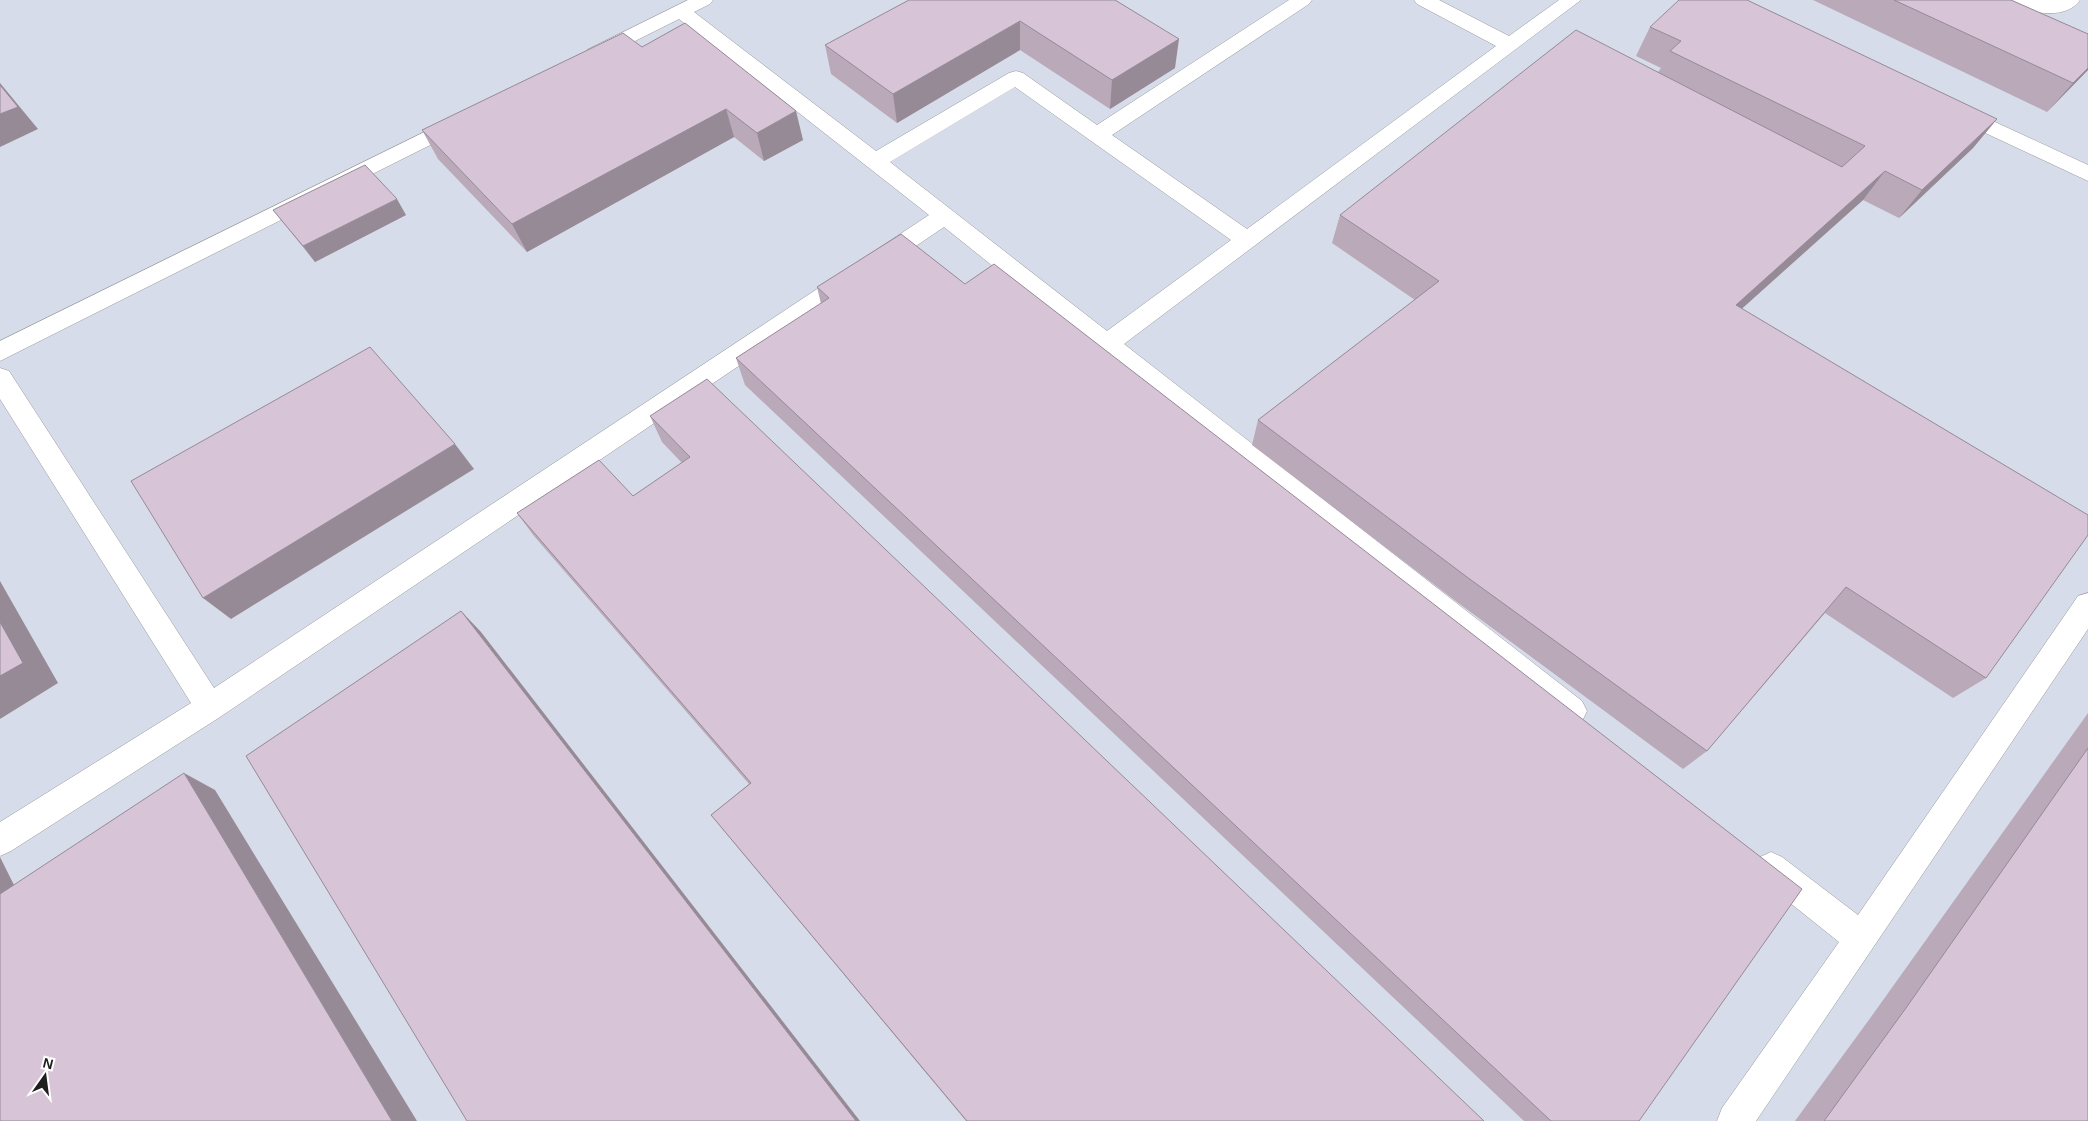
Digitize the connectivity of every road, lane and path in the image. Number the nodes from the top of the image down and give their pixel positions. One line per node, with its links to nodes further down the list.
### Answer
1 (702, 0): 8 (lane)
2 (1302, 0): 13 (lane)
3 (1424, 0): 9 (lane)
4 (1571, 0): 9 (lane)
5 (2010, 0): 6 (lane); 7 (lane)
6 (2070, 0)
7 (1990, 1)
8 (681, 10): 10 (lane); 14 (lane)
9 (1510, 45): 17 (lane)
10 (575, 64)
11 (1937, 102): 15 (lane)
12 (478, 112): 19 (lane)
13 (1097, 135): 14 (lane); 17 (lane)
14 (875, 161): 16 (lane)
15 (2088, 174)
16 (944, 216): 18 (lane); 22 (lane)
17 (1247, 240): 18 (lane)
18 (1106, 345): 23 (lane)
19 (0, 352)
20 (0, 378): 22 (lane)
21 (2088, 605): 26 (lane)
22 (210, 706): 24 (lane)
23 (1589, 725)
24 (0, 840)
25 (1752, 854): 26 (lane)
26 (1861, 939): 27 (lane)
27 (1735, 1121)

